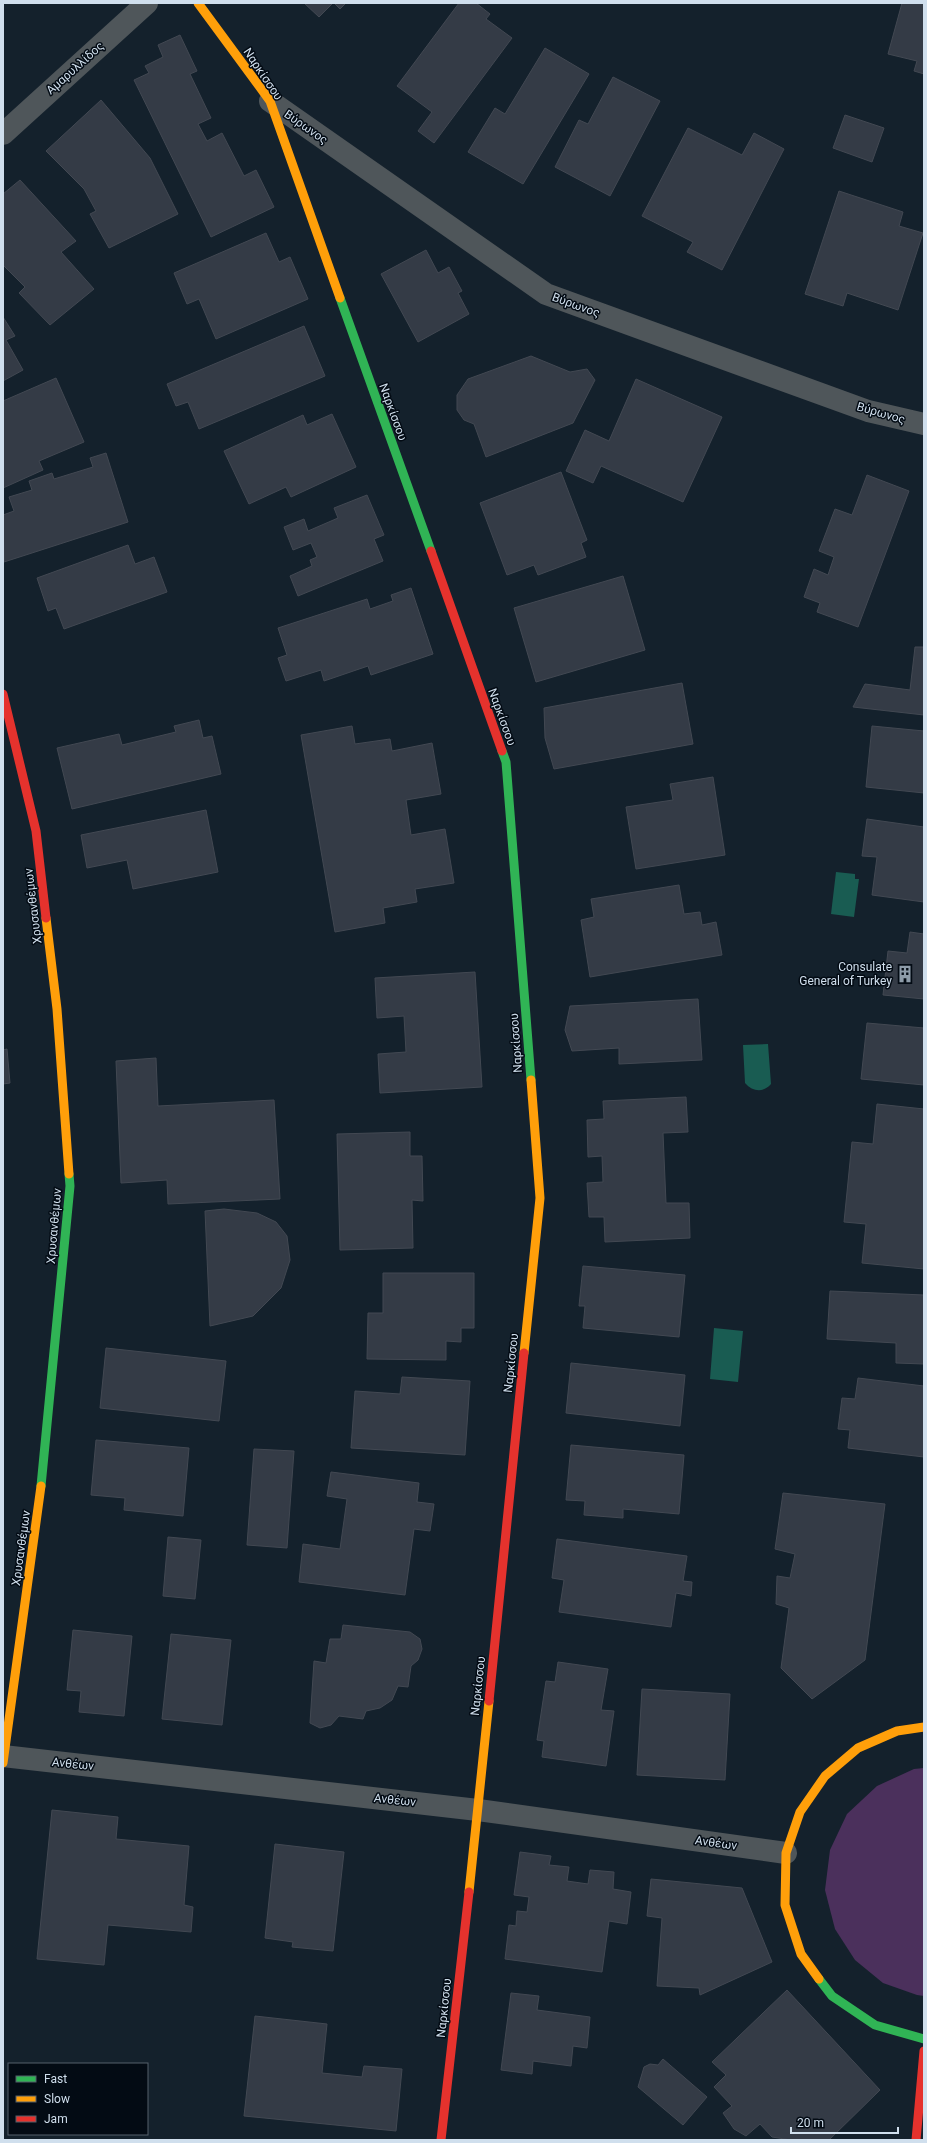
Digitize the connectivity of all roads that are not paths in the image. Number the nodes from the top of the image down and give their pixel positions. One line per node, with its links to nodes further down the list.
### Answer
1 (147, 3): 4 (street, Αμαρυλλίδος)
2 (198, 3): 3 (street, Ναρκίσσου)
3 (270, 101): 5 (street, Βύρωνος); 9 (street, Ναρκίσσου)
4 (3, 134)
5 (924, 424)
6 (3, 694): 8 (street, Χρυσανθέμων)
7 (924, 1727): 10 (street)
8 (3, 1758): 9 (street, Ανθέων)
9 (478, 1810): 10 (street, Ανθέων); 13 (street, Ναρκίσσου)
10 (786, 1853): 11 (street)
11 (924, 2039)
12 (924, 2051): 14 (street)
13 (441, 2140)
14 (916, 2140)

